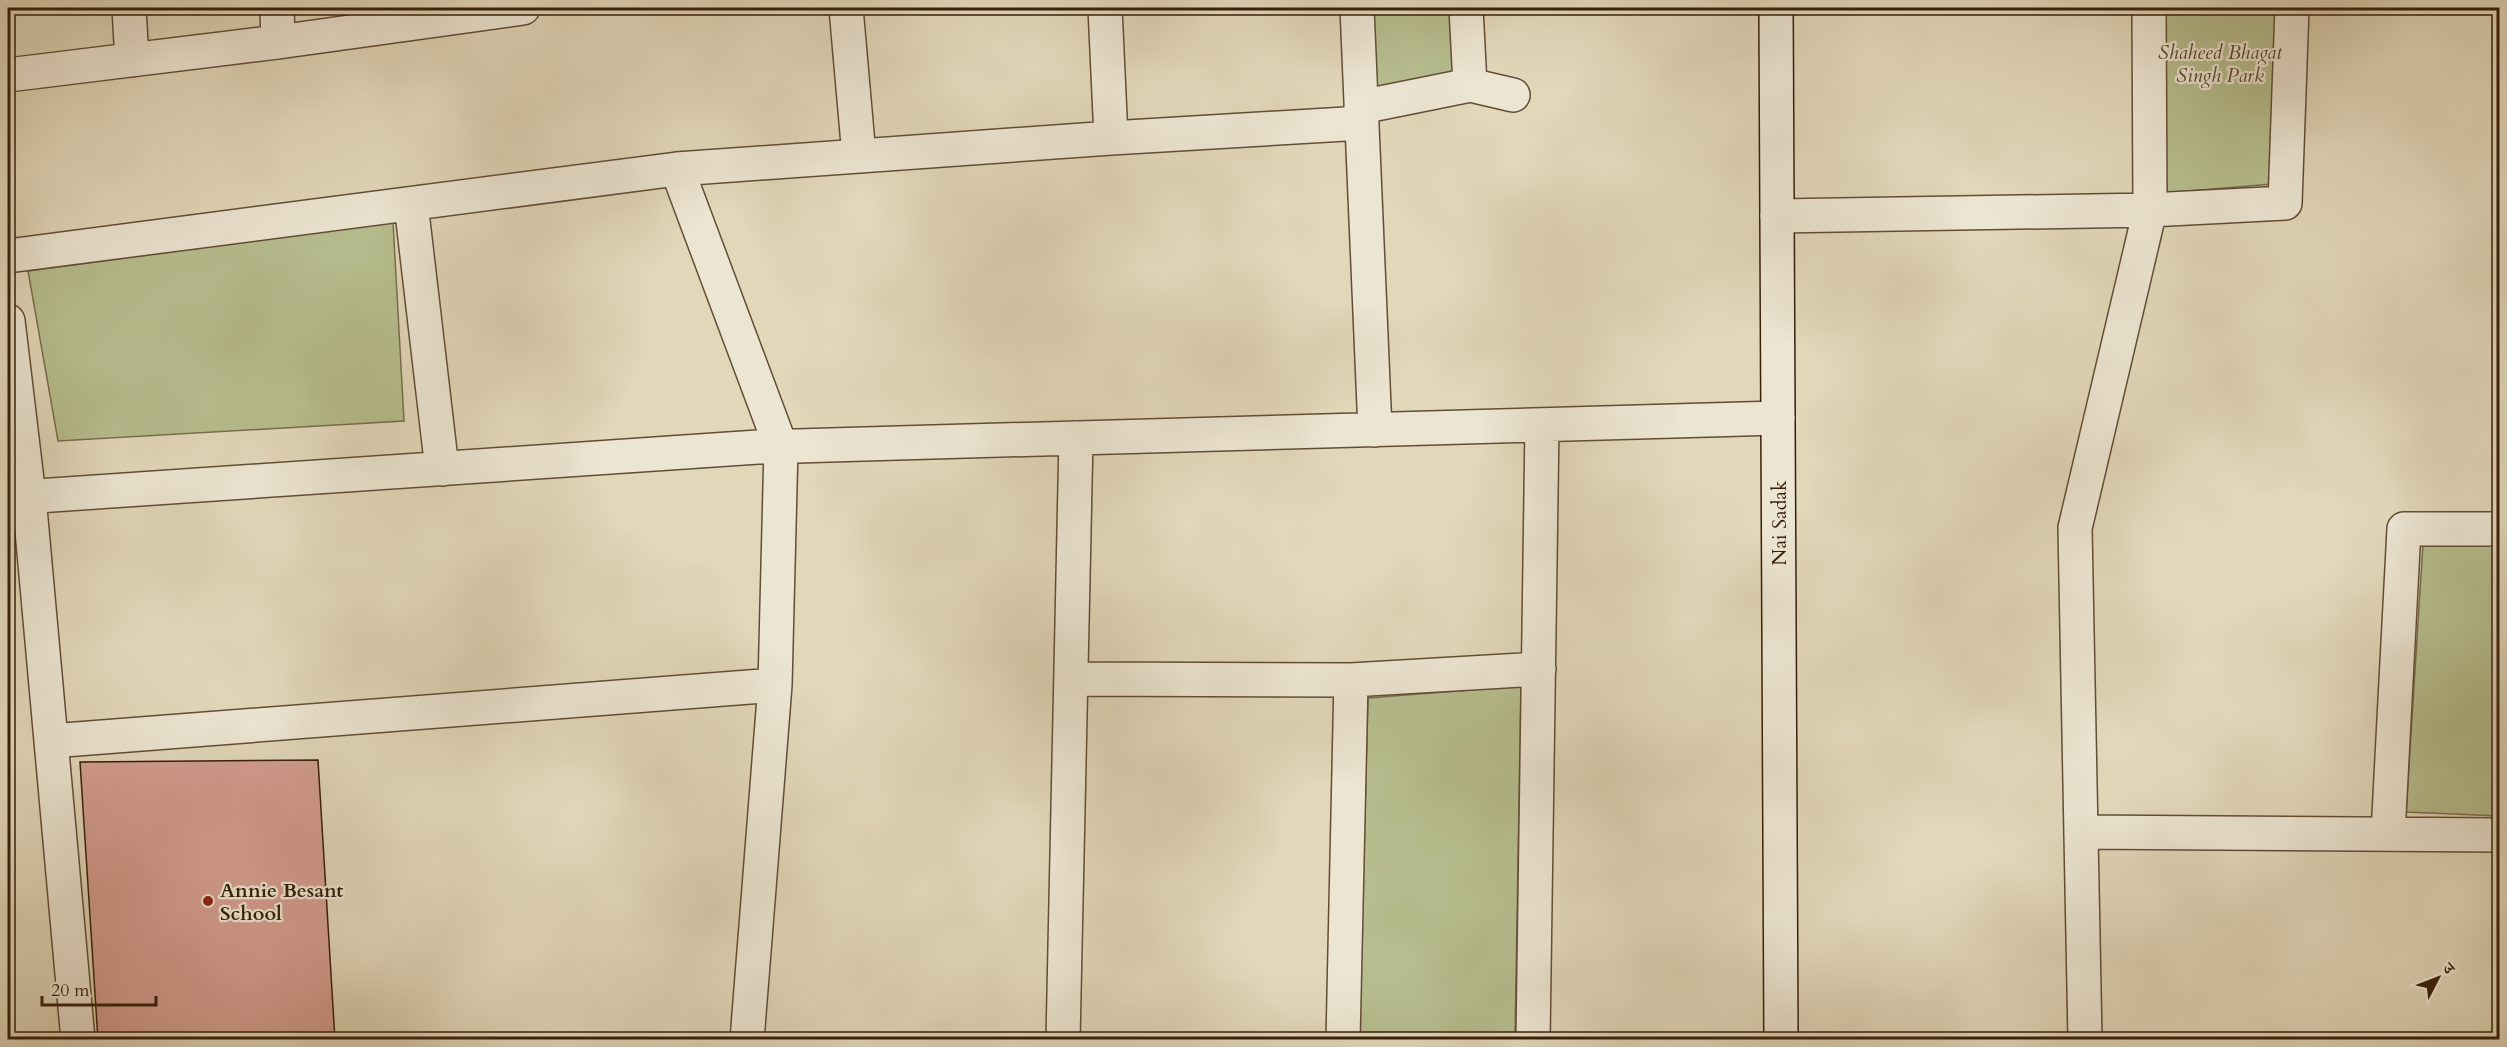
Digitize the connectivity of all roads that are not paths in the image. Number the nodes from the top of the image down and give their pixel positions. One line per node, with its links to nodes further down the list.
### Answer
1 (129, 8): 12 (street)
2 (277, 8): 11 (street)
3 (523, 8): 11 (street)
4 (846, 8): 18 (street)
5 (1105, 8): 17 (street)
6 (1357, 8): 16 (street)
7 (1466, 8): 14 (street)
8 (1776, 8): 22 (street, Nai Sadak)
9 (2150, 8): 21 (street)
10 (2292, 8): 21 (street)
11 (278, 42): 12 (street)
12 (132, 60): 13 (street)
13 (8, 75)
14 (1470, 85): 15 (street); 16 (street)
15 (1513, 95)
16 (1362, 115): 17 (street); 27 (street)
17 (1111, 138): 18 (street)
18 (859, 156): 19 (street)
19 (677, 170): 20 (street); 29 (street)
20 (411, 204): 23 (street); 30 (street)
21 (2150, 210): 22 (street); 38 (street)
22 (1777, 216): 25 (street, Nai Sadak)
23 (8, 256)
24 (8, 321): 31 (street)
25 (1778, 418): 26 (street); 46 (street, Nai Sadak)
26 (1542, 425): 27 (street); 33 (street)
27 (1375, 430): 28 (street)
28 (1076, 438): 29 (street); 34 (street)
29 (781, 447): 30 (street); 36 (street)
30 (442, 468): 31 (street)
31 (19, 497): 37 (street)
32 (2499, 529): 39 (street)
33 (1539, 669): 35 (street); 45 (street)
34 (1071, 680): 35 (street); 43 (street)
35 (1351, 680): 44 (street)
36 (775, 685): 37 (street); 42 (street)
37 (51, 741): 41 (street)
38 (2081, 832): 39 (street); 47 (street)
39 (2388, 834): 40 (street)
40 (2499, 835)
41 (78, 1040)
42 (747, 1040)
43 (1063, 1040)
44 (1343, 1040)
45 (1533, 1040)
46 (1781, 1040)
47 (2085, 1040)

